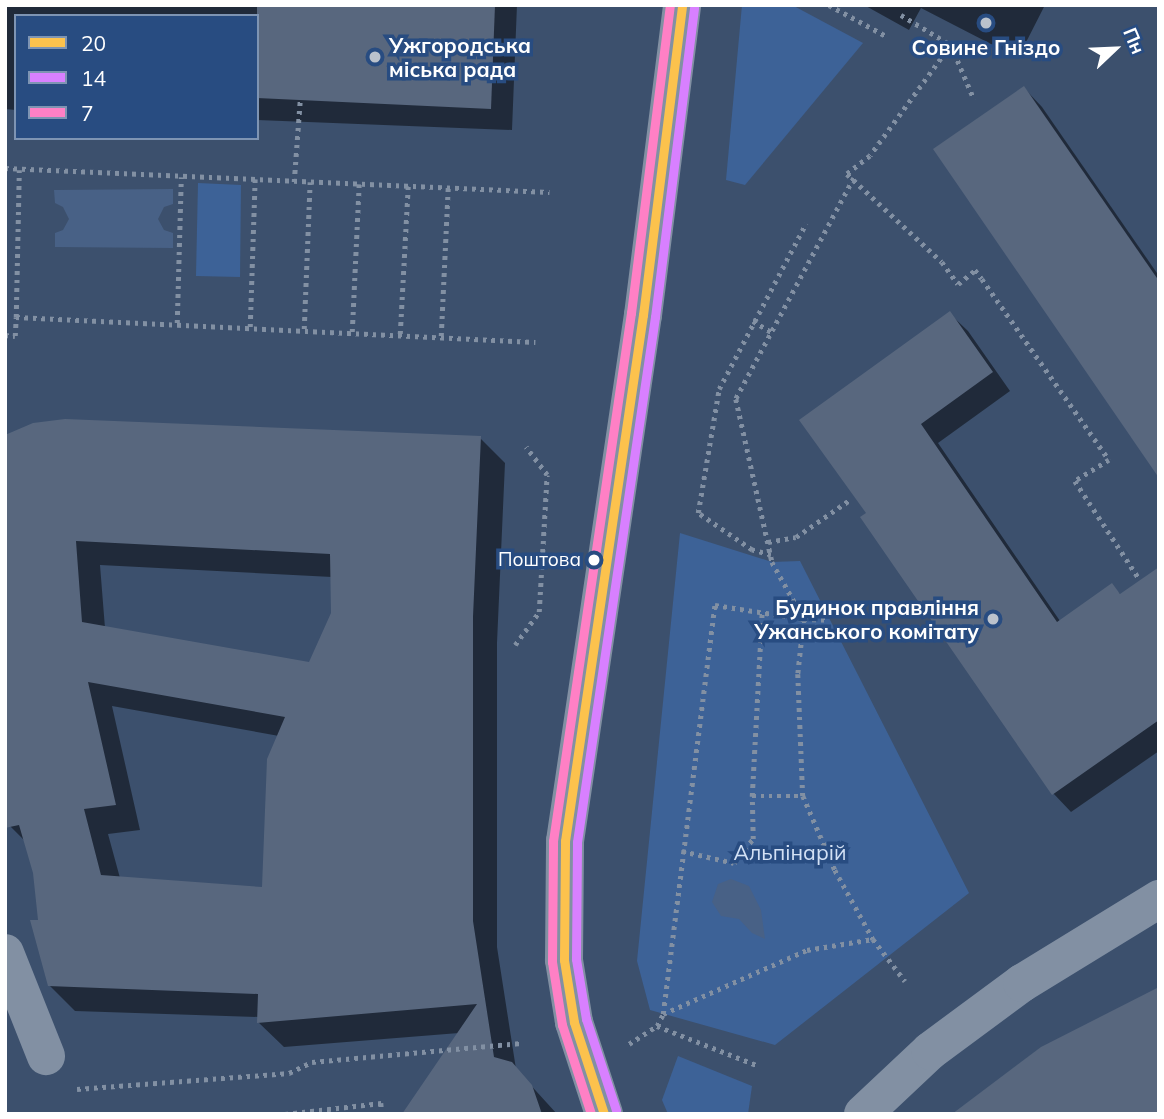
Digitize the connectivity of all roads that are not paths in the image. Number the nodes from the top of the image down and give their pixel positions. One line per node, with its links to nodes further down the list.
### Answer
1 (682, 5): 5 (street)
2 (1159, 899): 6 (street)
3 (5, 953): 4 (street)
4 (46, 1056)
5 (604, 1114)
6 (863, 1114)

